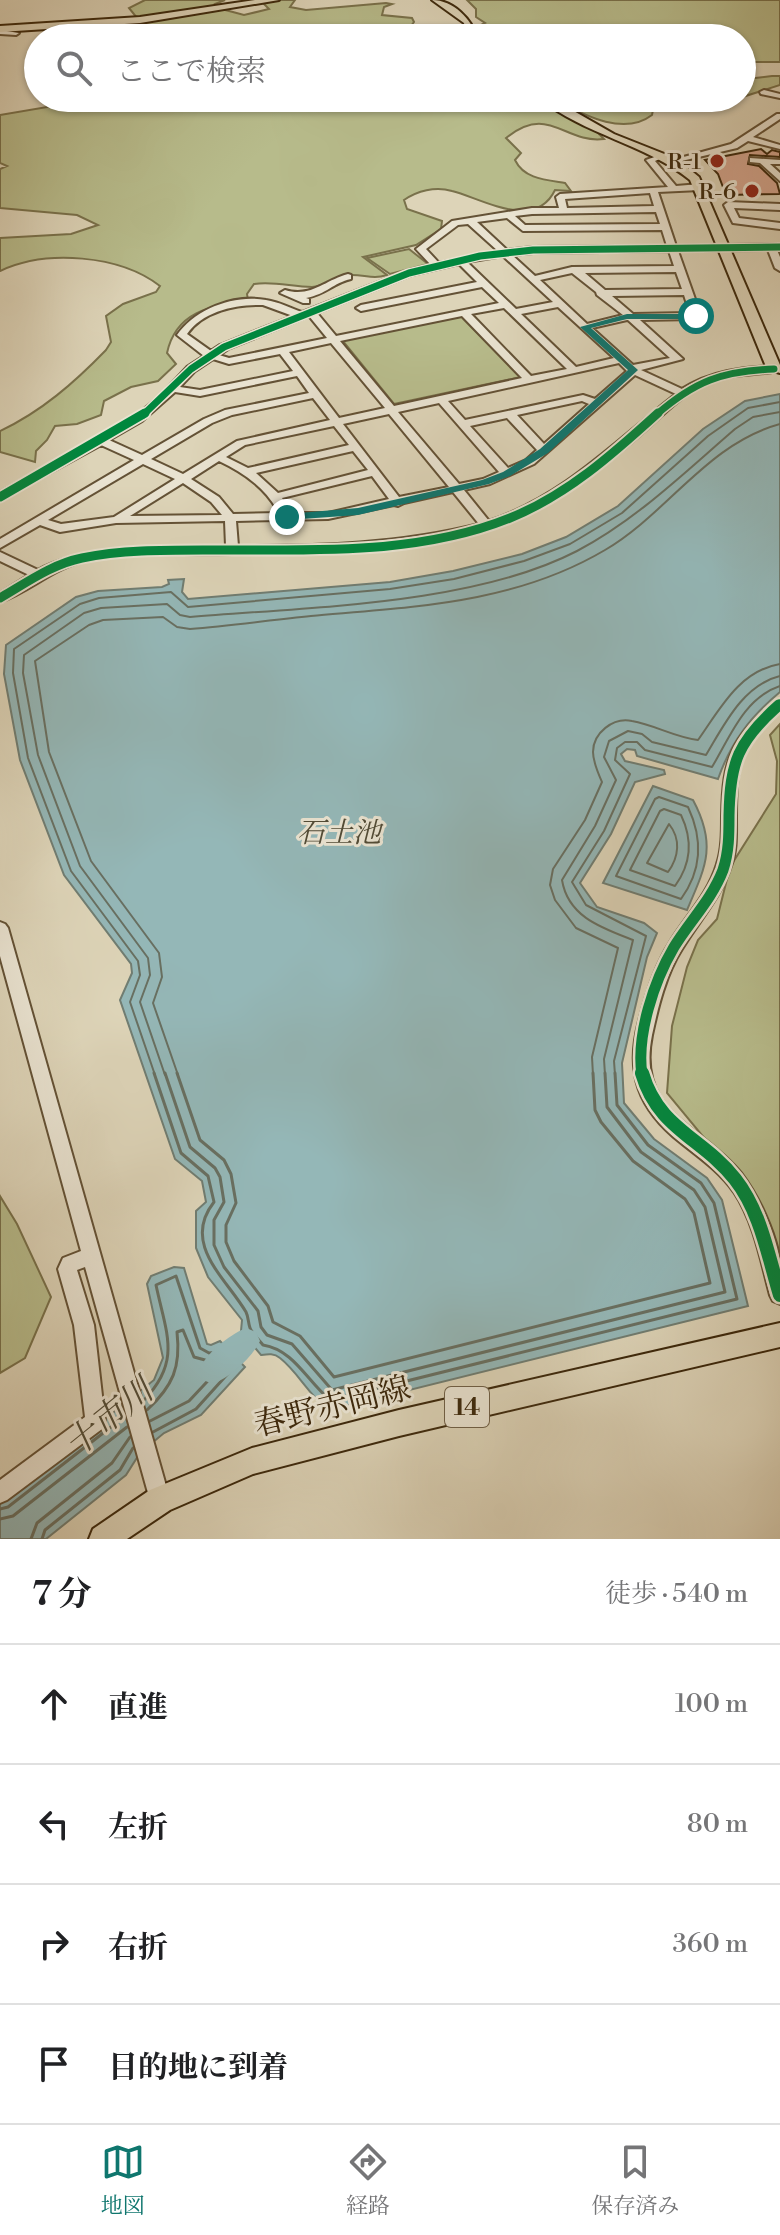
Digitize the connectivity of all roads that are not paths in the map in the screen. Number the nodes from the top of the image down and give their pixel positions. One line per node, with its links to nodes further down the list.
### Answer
1 (274, 0): 3 (highway)
2 (436, 0): 4 (main road)
3 (86, 24)
4 (468, 24)
5 (24, 29): 6 (highway)
6 (0, 31): 7 (street)
7 (16, 33)
8 (764, 92): 9 (street)
9 (780, 96)
10 (568, 112): 14 (main road)
11 (780, 116): 12 (street)
12 (747, 138): 13 (street); 14 (street)
13 (780, 147)
14 (668, 158): 17 (main road); 18 (street)
15 (780, 162): 16 (street)
16 (780, 178)
17 (700, 187): 18 (street); 31 (main road)
18 (674, 189): 19 (street)
19 (653, 190): 20 (street); 21 (street)
20 (660, 209): 21 (street); 27 (street)
21 (564, 211): 23 (street)
22 (780, 212): 25 (street); 25 (street)
23 (509, 215): 24 (street); 27 (street)
24 (470, 221): 32 (street); 34 (street)
25 (769, 223): 26 (street)
26 (780, 226)
27 (666, 227): 30 (street)
28 (780, 238): 29 (street)
29 (773, 244): 31 (street); 35 (street)
30 (673, 248): 31 (street); 32 (street); 36 (street)
31 (723, 248): 58 (main road)
32 (504, 253): 33 (street); 39 (street)
33 (460, 260): 34 (street); 40 (street)
34 (436, 265): 44 (street)
35 (780, 268)
36 (681, 269): 37 (street); 41 (street)
37 (576, 270): 39 (street); 43 (street)
38 (348, 277): 45 (street)
39 (532, 279): 46 (street)
40 (486, 283): 47 (street); 48 (street)
41 (688, 292): 43 (street); 51 (street)
42 (285, 293): 45 (street)
43 (600, 293): 51 (street)
44 (349, 295): 47 (street); 49 (street)
45 (298, 296): 49 (street)
46 (559, 304): 48 (street); 52 (street)
47 (361, 308): 53 (street)
48 (512, 308): 50 (street); 59 (street)
49 (309, 311): 54 (street); 56 (street); 56 (street)
50 (463, 312): 53 (street); 62 (street)
51 (629, 317): 52 (street); 60 (street)
52 (585, 327): 57 (street)
53 (379, 329): 54 (street)
54 (333, 339): 55 (street); 68 (street)
55 (282, 350): 56 (street); 61 (street)
56 (210, 355): 63 (street)
57 (620, 360): 59 (street); 60 (street)
58 (777, 369): 64 (street)
59 (574, 370): 62 (street)
60 (632, 370): 64 (street); 67 (street)
61 (298, 373): 63 (street); 65 (street)
62 (529, 380): 66 (street)
63 (173, 389): 72 (street)
64 (683, 393): 89 (street)
65 (317, 394): 70 (street); 76 (street)
66 (440, 398): 68 (street); 71 (street)
67 (597, 403): 69 (street); 74 (street)
68 (391, 409): 70 (street); 81 (street)
69 (510, 414): 71 (street); 74 (street)
70 (337, 422): 73 (street); 75 (street)
71 (463, 424): 79 (street)
72 (102, 441): 76 (street); 83 (street)
73 (356, 447): 77 (street); 78 (street)
74 (544, 451): 79 (street)
75 (218, 457): 77 (street); 80 (street)
76 (142, 461): 80 (street); 88 (street)
77 (249, 471): 82 (street)
78 (375, 472): 82 (street); 84 (street)
79 (507, 474): 81 (street)
80 (183, 479): 86 (street); 87 (street)
81 (455, 489): 84 (street); 89 (street)
82 (278, 496): 85 (street)
83 (0, 497)
84 (398, 503): 85 (street)
85 (287, 517): 86 (street)
86 (230, 518): 87 (street); 91 (street)
87 (116, 520): 88 (street)
88 (39, 521): 90 (street)
89 (487, 526): 91 (street)
90 (0, 544)
91 (232, 551): 93 (street)
92 (0, 556): 93 (street)
93 (38, 575): 94 (street)
94 (0, 598)
95 (780, 704): 98 (street)
96 (0, 928): 97 (street)
97 (91, 1256): 100 (street); 101 (street)
98 (780, 1295)
99 (780, 1335): 101 (main road, 春野赤岡線 / 14)
100 (0, 1493)
101 (160, 1500): 102 (main road, 春野赤岡線 / 14)
102 (103, 1539)

